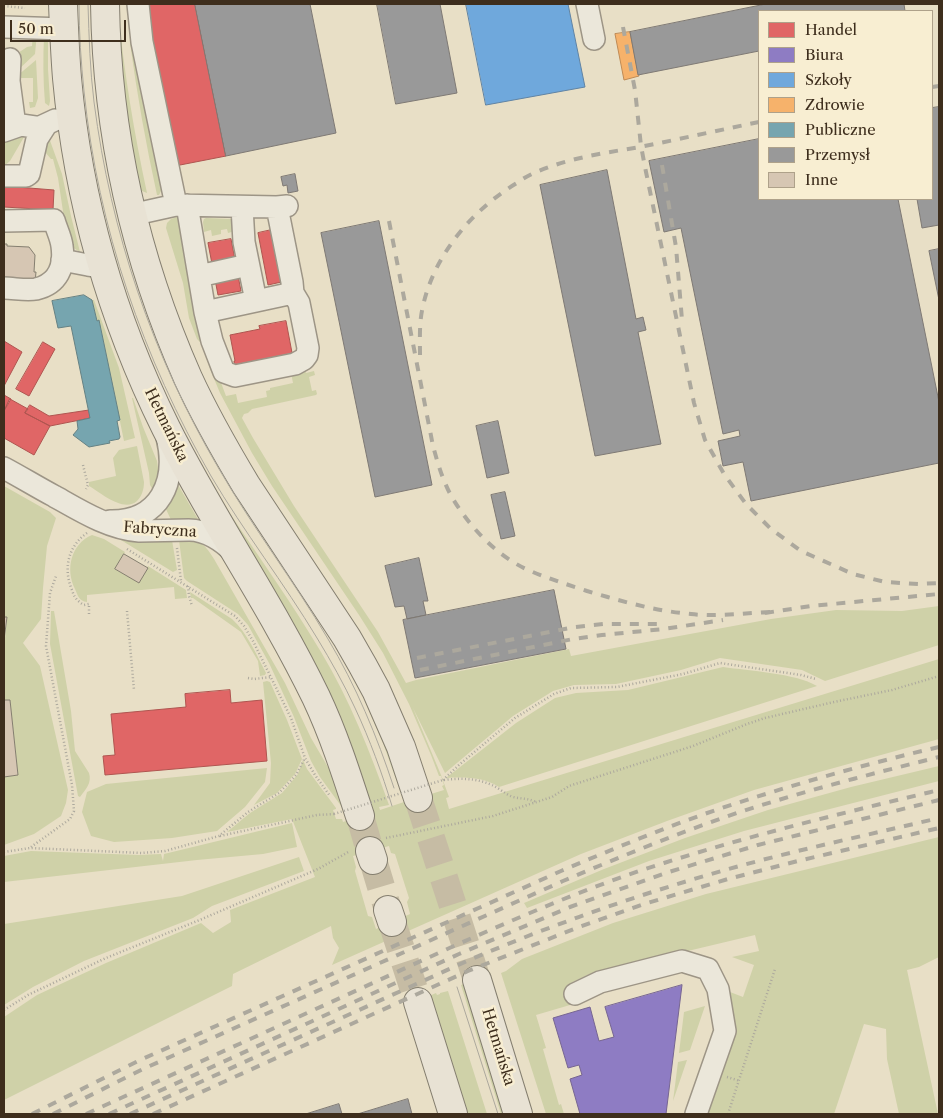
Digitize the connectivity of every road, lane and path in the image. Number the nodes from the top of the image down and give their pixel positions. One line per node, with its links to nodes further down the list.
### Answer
1 (105, 4): 14 (main road)
2 (138, 4): 12 (street)
3 (587, 4): 6 (street)
4 (63, 16): 5 (street); 8 (main road, Hetmańska)
5 (8, 24)
6 (594, 39)
7 (7, 72): 10 (street)
8 (71, 113): 9 (street); 18 (main road, Hetmańska)
9 (46, 124): 10 (street); 11 (street)
10 (9, 129)
11 (4, 176)
12 (182, 205): 13 (street); 14 (street); 19 (street)
13 (242, 207): 17 (street); 21 (street)
14 (131, 215): 43 (main road)
15 (4, 221): 16 (street)
16 (62, 260): 18 (street); 20 (street)
17 (248, 266): 19 (street); 22 (street)
18 (104, 267): 24 (main road, Hetmańska)
19 (199, 276): 23 (street)
20 (4, 288)
21 (293, 293): 22 (street); 23 (street)
22 (256, 301): 23 (street)
23 (205, 312)
24 (159, 414): 28 (street, Fabryczna); 30 (main road, Hetmańska)
25 (83, 465): 27 (path)
26 (4, 468): 28 (street, Fabryczna)
27 (86, 489)
28 (98, 526): 30 (street, Fabryczna); 35 (path)
29 (125, 547): 32 (path)
30 (238, 557): 46 (main road, Hetmańska)
31 (56, 576): 48 (path)
32 (188, 586): 33 (path); 37 (path)
33 (192, 606)
34 (127, 611): 40 (path)
35 (89, 614)
36 (939, 676): 45 (path)
37 (271, 677): 38 (path); 41 (path)
38 (248, 678)
39 (816, 679): 42 (path)
40 (134, 690)
41 (305, 758): 44 (path); 47 (path)
42 (443, 780): 45 (path); 46 (path, bridge)
43 (428, 786)
44 (334, 801)
45 (536, 802): 54 (path)
46 (347, 815): 47 (path)
47 (218, 836): 48 (path)
48 (30, 848): 49 (path)
49 (4, 852)
50 (775, 969): 56 (path)
51 (477, 980): 58 (main road, Hetmańska)
52 (575, 994): 59 (street)
53 (418, 1002): 57 (main road)
54 (4, 1010)
55 (733, 1079): 56 (path)
56 (740, 1081): 60 (path)
57 (454, 1114)
58 (518, 1114)
59 (696, 1114)
60 (728, 1114)

